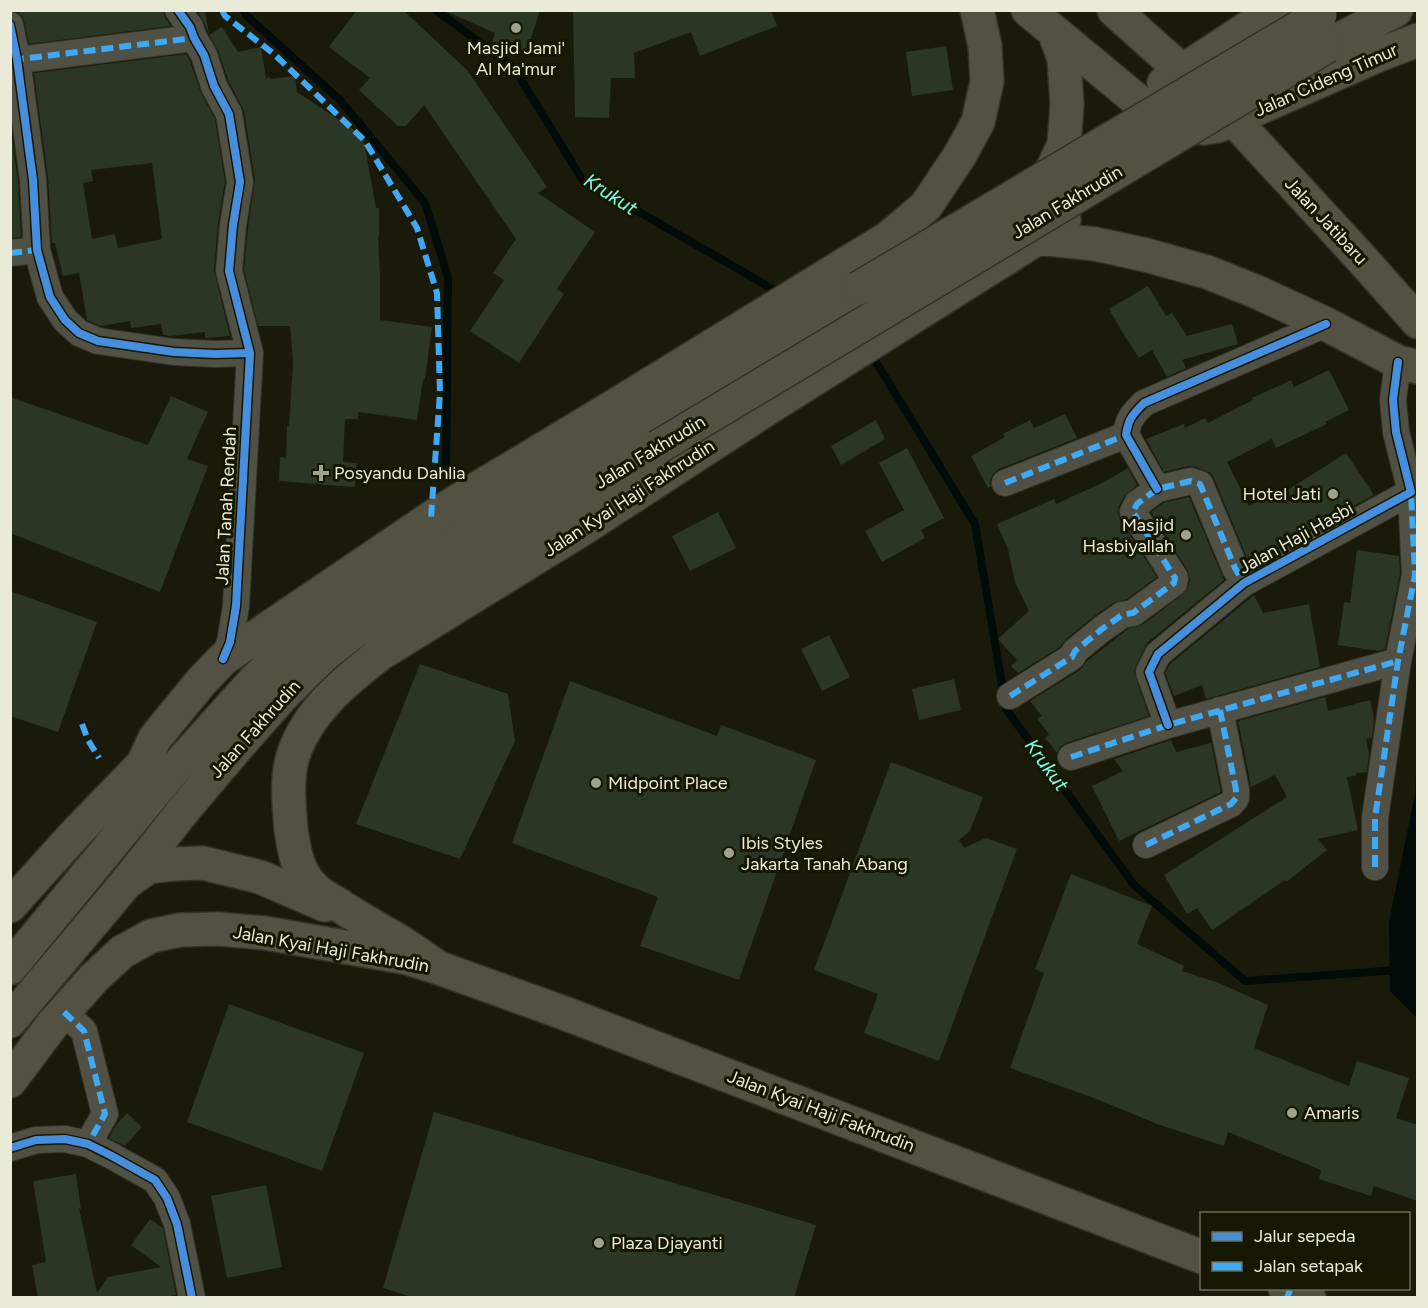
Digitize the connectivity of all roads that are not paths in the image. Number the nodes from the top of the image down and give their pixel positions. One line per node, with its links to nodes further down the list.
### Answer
1 (178, 10): 11 (street, Jalan Tanah Rendah)
2 (977, 10): 32 (main road)
3 (1028, 10): 10 (main road)
4 (1114, 10): 14 (main road, Jalan Jatibaru)
5 (1275, 10): 14 (main road)
6 (1397, 10): 9 (main road); 41 (main road, Jalan Fakhrudin, bridge)
7 (1324, 13): 31 (main road, Jalan Fakhrudin, bridge)
8 (10, 25): 13 (street)
9 (1418, 28)
10 (1054, 34): 15 (main road); 21 (main road)
11 (194, 38): 13 (street); 24 (street, Jalan Tanah Rendah)
12 (1418, 40): 16 (main road, Jalan Cideng Timur)
13 (14, 60): 19 (street)
14 (1182, 71): 15 (main road); 16 (main road, Jalan Jatibaru); 17 (main road, Jalan Kyai Haji Fakhrudin)
15 (1138, 101): 17 (main road)
16 (1234, 120): 17 (main road); 22 (main road, Jalan Jatibaru)
17 (1168, 121): 18 (main road, Jalan Kyai Haji Fakhrudin)
18 (1038, 238): 21 (main road, Jalan Kyai Haji Fakhrudin); 23 (main road)
19 (37, 250): 20 (street); 24 (street)
20 (10, 253)
21 (991, 268): 43 (main road, Jalan Kyai Haji Fakhrudin)
22 (1418, 322)
23 (1326, 324): 25 (main road); 26 (street)
24 (250, 353): 32 (street, Jalan Tanah Rendah)
25 (1408, 364): 29 (street)
26 (1126, 435): 27 (street); 28 (street)
27 (1005, 483)
28 (1157, 489): 30 (street, Jalan Haji Hasbi); 34 (street, Jalan Haji Hasbi)
29 (1411, 492): 30 (street, Jalan Haji Hasbi); 33 (street)
30 (1244, 583): 36 (street, Jalan Haji Hasbi)
31 (302, 635): 38 (main road); 44 (main road, Jalan Fakhrudin)
32 (223, 659): 38 (main road)
33 (1398, 661): 35 (street); 40 (street)
34 (1010, 696)
35 (1220, 710): 36 (street); 39 (street)
36 (1168, 725): 37 (street)
37 (1071, 757)
38 (143, 764): 42 (main road)
39 (1146, 845)
40 (1375, 867)
41 (126, 883): 43 (main road); 47 (main road, Jalan Fakhrudin)
42 (10, 906)
43 (363, 920): 45 (main road, Jalan Kyai Haji Fakhrudin)
44 (10, 968)
45 (439, 968): 46 (main road, Jalan Kyai Haji Fakhrudin); 51 (main road, Jalan Kyai Haji Fakhrudin)
46 (64, 1012): 48 (main road); 49 (street)
47 (10, 1021)
48 (10, 1081)
49 (88, 1144): 50 (street); 53 (street)
50 (10, 1148)
51 (1200, 1256)
52 (1290, 1290): 54 (main road)
53 (192, 1298)
54 (1309, 1298)

